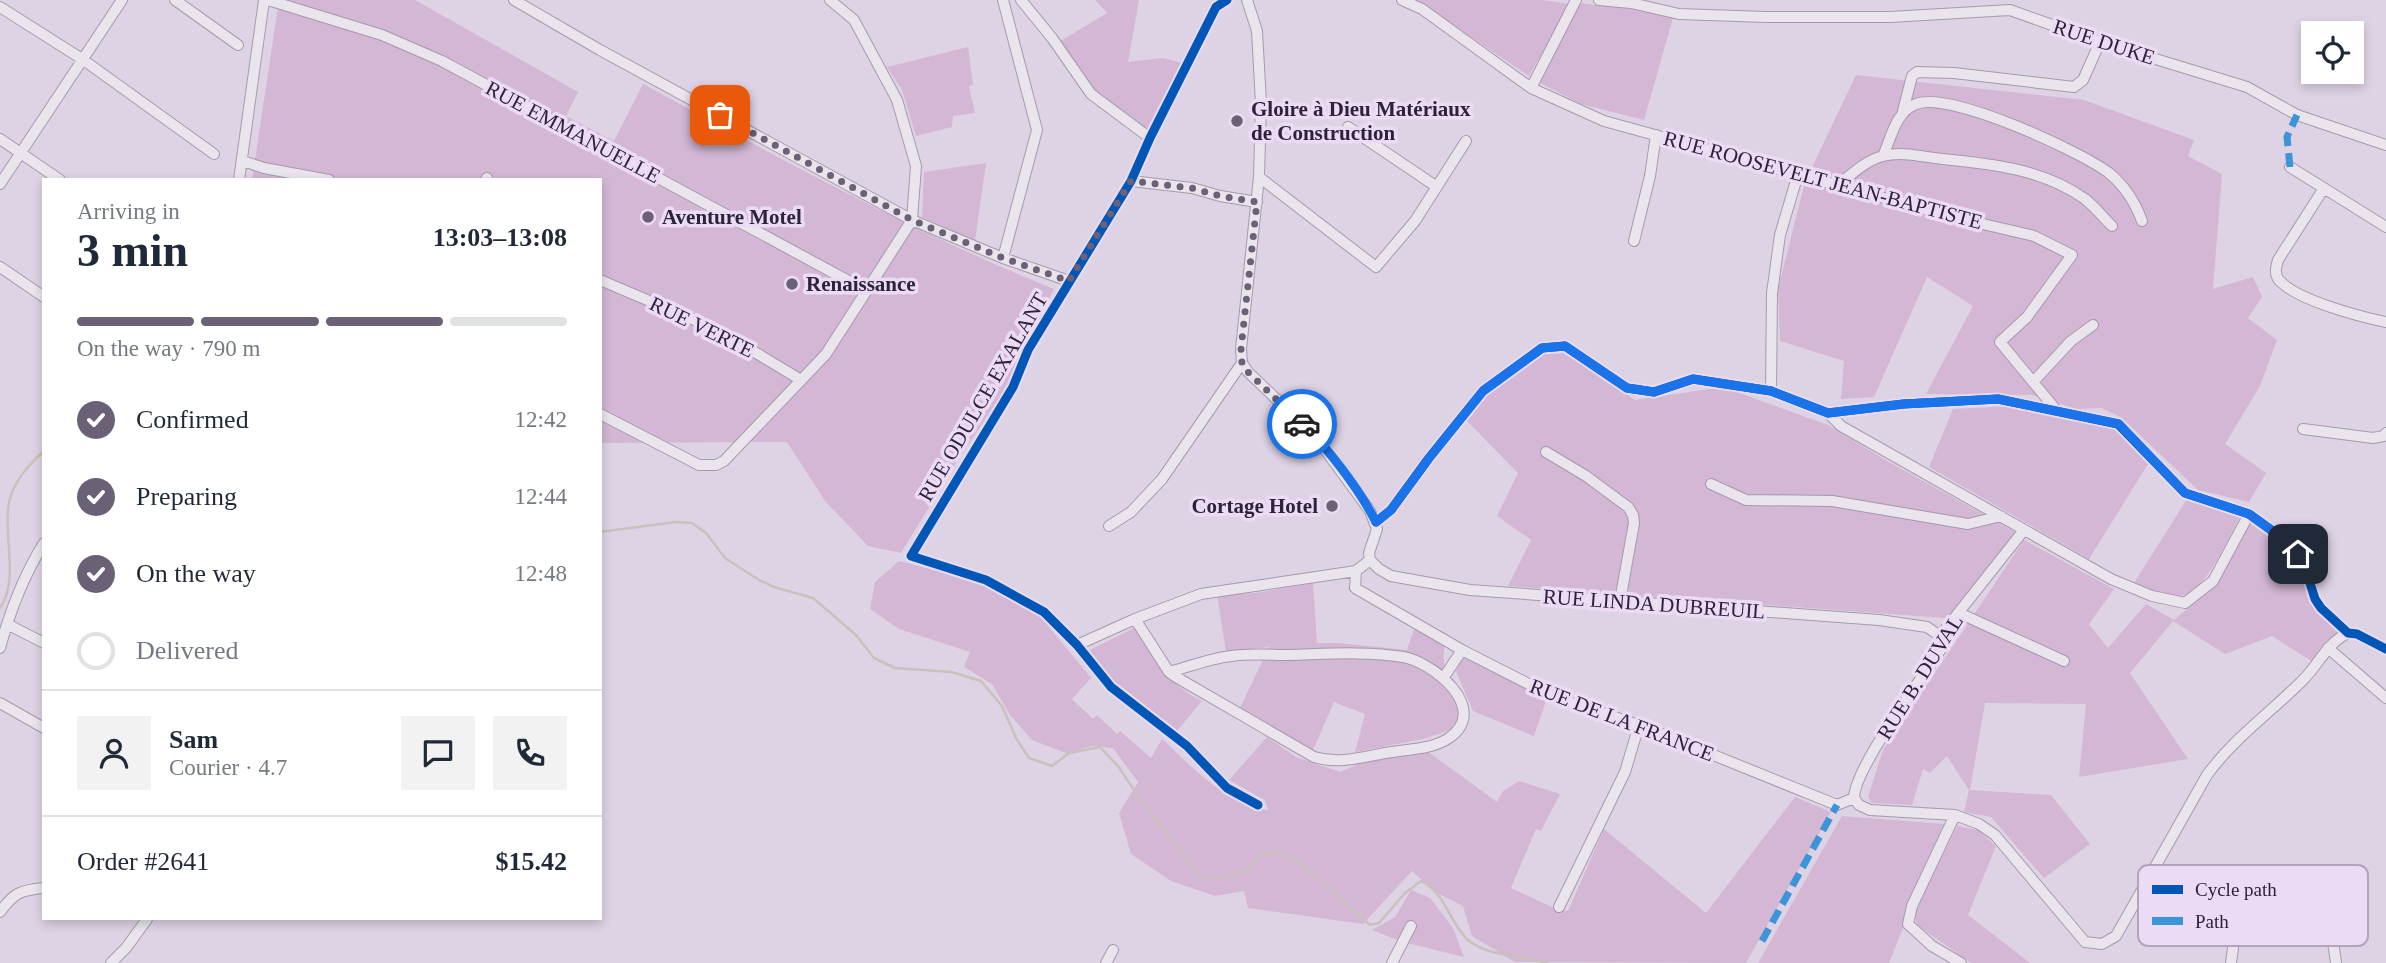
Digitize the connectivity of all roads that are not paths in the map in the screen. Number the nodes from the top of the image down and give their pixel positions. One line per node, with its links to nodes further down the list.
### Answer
1 (122, 0): 16 (street)
2 (175, 0): 15 (street)
3 (266, 0): 28 (street); 50 (street, RUE EMMANUELLE)
4 (514, 0): 41 (street)
5 (830, 0): 41 (street)
6 (1003, 0): 46 (street)
7 (1021, 0): 21 (street)
8 (1227, 0): 21 (street, RUE ODULCE EXALANT)
9 (1247, 0): 31 (street)
10 (1402, 0): 17 (street, RUE ROOSEVELT JEAN-BAPTISTE)
11 (1576, 0): 17 (street)
12 (1599, 0): 14 (street, RUE DUKE)
13 (0, 7): 16 (street)
14 (2100, 43): 18 (street); 24 (street, RUE DUKE)
15 (238, 45)
16 (82, 59): 25 (street); 26 (street)
17 (1531, 88): 20 (street, RUE ROOSEVELT JEAN-BAPTISTE)
18 (1903, 111): 27 (street); 42 (street)
19 (1348, 127): 38 (street)
20 (1656, 135): 30 (street, RUE ROOSEVELT JEAN-BAPTISTE); 45 (street)
21 (1150, 138): 35 (street, RUE ODULCE EXALANT)
22 (0, 139): 25 (street)
23 (1466, 141): 38 (street)
24 (2386, 145)
25 (21, 154): 32 (street); 36 (street)
26 (214, 154)
27 (1883, 156): 37 (street); 43 (street)
28 (243, 161): 33 (street); 34 (street)
29 (2290, 167): 39 (street)
30 (1798, 174): 37 (street, RUE ROOSEVELT JEAN-BAPTISTE); 57 (street)
31 (1259, 177): 38 (street); 40 (street)
32 (57, 178)
33 (239, 178)
34 (318, 178)
35 (1131, 181): 40 (street); 49 (street, RUE ODULCE EXALANT)
36 (0, 184)
37 (1838, 185): 56 (street, RUE ROOSEVELT JEAN-BAPTISTE)
38 (1437, 187)
39 (2324, 188): 44 (street); 52 (street)
40 (1257, 202): 54 (street)
41 (912, 220): 46 (street); 50 (street)
42 (2143, 221)
43 (2112, 226)
44 (2386, 227)
45 (1634, 241)
46 (1003, 258): 49 (street)
47 (0, 267): 51 (street)
48 (602, 281): 55 (street, RUE VERTE)
49 (1069, 281): 80 (street, RUE ODULCE EXALANT)
50 (867, 291): 55 (street)
51 (42, 296)
52 (2386, 322)
53 (2093, 325): 56 (street)
54 (1242, 363): 67 (street); 68 (street)
55 (802, 380): 60 (street)
56 (2033, 382): 58 (street, RUE ROOSEVELT JEAN-BAPTISTE)
57 (1771, 391): 59 (street); 67 (street)
58 (2057, 411): 59 (street); 65 (street)
59 (1828, 413): 66 (street)
60 (602, 415)
61 (2303, 429): 62 (street)
62 (2386, 433)
63 (1546, 452): 73 (street)
64 (1711, 484): 66 (street)
65 (2249, 514): 69 (street); 77 (street)
66 (2001, 516): 69 (street)
67 (1376, 522): 71 (street)
68 (1109, 526)
69 (2024, 530): 74 (street, RUE B. DUVAL)
70 (42, 546): 76 (street)
71 (1370, 560): 72 (street); 73 (street, RUE LINDA DUBREUIL)
72 (1356, 571): 75 (street); 84 (street, RUE DE LA FRANCE)
73 (1620, 601): 78 (street, RUE LINDA DUBREUIL)
74 (1959, 613): 78 (street, RUE B. DUVAL); 85 (street)
75 (1135, 619): 80 (street); 86 (street)
76 (7, 624): 79 (street); 81 (street)
77 (2348, 633): 82 (street); 83 (street)
78 (1940, 636): 92 (street, RUE B. DUVAL)
79 (42, 642)
80 (1077, 645): 93 (street)
81 (0, 648)
82 (2328, 648): 88 (street); 95 (street)
83 (2386, 649)
84 (1462, 650): 87 (street); 90 (street, RUE DE LA FRANCE)
85 (2064, 661)
86 (1169, 672): 87 (street); 87 (street)
87 (1444, 677)
88 (2386, 698)
89 (0, 703): 91 (street)
90 (1639, 725): 92 (street, RUE DE LA FRANCE); 98 (street)
91 (42, 727)
92 (1854, 798): 94 (street)
93 (1258, 805)
94 (1955, 815): 97 (street); 107 (street)
95 (2156, 865)
96 (42, 888): 99 (street)
97 (2138, 897)
98 (1559, 907)
99 (0, 912)
100 (146, 920): 104 (street)
101 (1410, 926): 106 (street)
102 (2233, 948): 108 (street)
103 (1113, 950): 105 (street)
104 (111, 963)
105 (1106, 963)
106 (1392, 963)
107 (1961, 963)
108 (2231, 963)

